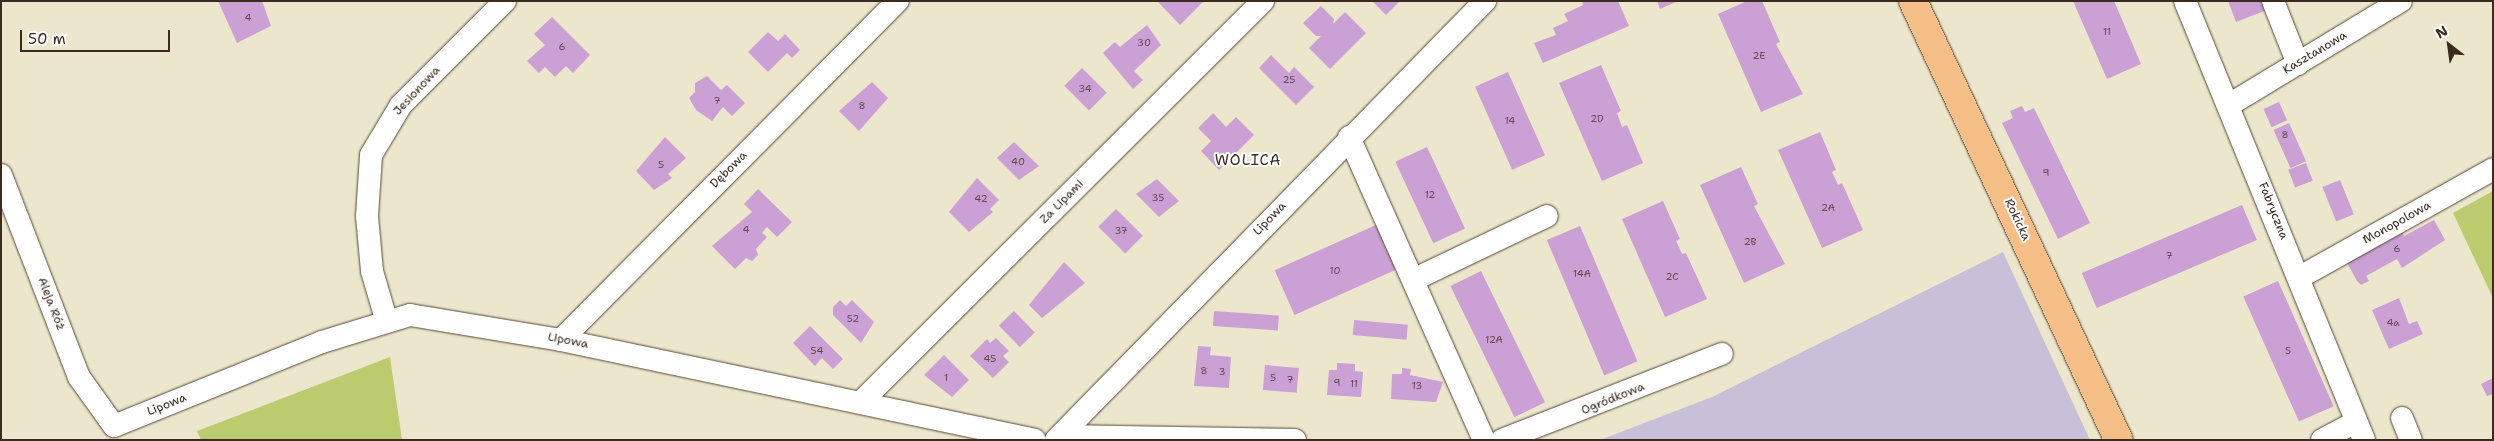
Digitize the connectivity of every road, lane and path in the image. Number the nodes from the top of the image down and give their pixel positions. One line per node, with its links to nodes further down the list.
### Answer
1 (505, 1): 17 (street, Jesionowa)
2 (898, 1): 18 (street, Dębowa)
3 (1264, 1): 20 (street, Za Lipami)
4 (1485, 1): 11 (street, Lipowa)
5 (1913, 1): 29 (main road, Rokicka)
6 (2185, 1): 10 (street, Fabryczna)
7 (2273, 1): 9 (street)
8 (2401, 1): 9 (street, Kasztanowa)
9 (2298, 64): 10 (street, Kasztanowa)
10 (2229, 105): 15 (street, Fabryczna)
11 (1349, 137): 16 (street); 24 (street, Lipowa)
12 (2493, 169): 15 (street, Monopolowa)
13 (1, 175): 22 (street, Aleja Róż)
14 (1547, 216): 16 (street)
15 (2300, 277): 23 (street, Fabryczna)
16 (1415, 279): 27 (street)
17 (386, 319): 18 (street, Lipowa); 22 (street, Lipowa)
18 (561, 340): 20 (street, Lipowa)
19 (1722, 354): 28 (street, Ogródkowa)
20 (861, 402): 25 (street, Lipowa)
21 (2402, 418): 31 (street)
22 (114, 426)
23 (2360, 431): 30 (street, Fabryczna)
24 (1068, 438): 26 (street)
25 (1035, 440)
26 (1296, 440)
27 (1484, 440)
28 (1502, 440)
29 (2120, 440)
30 (2322, 440)
31 (2411, 440)

